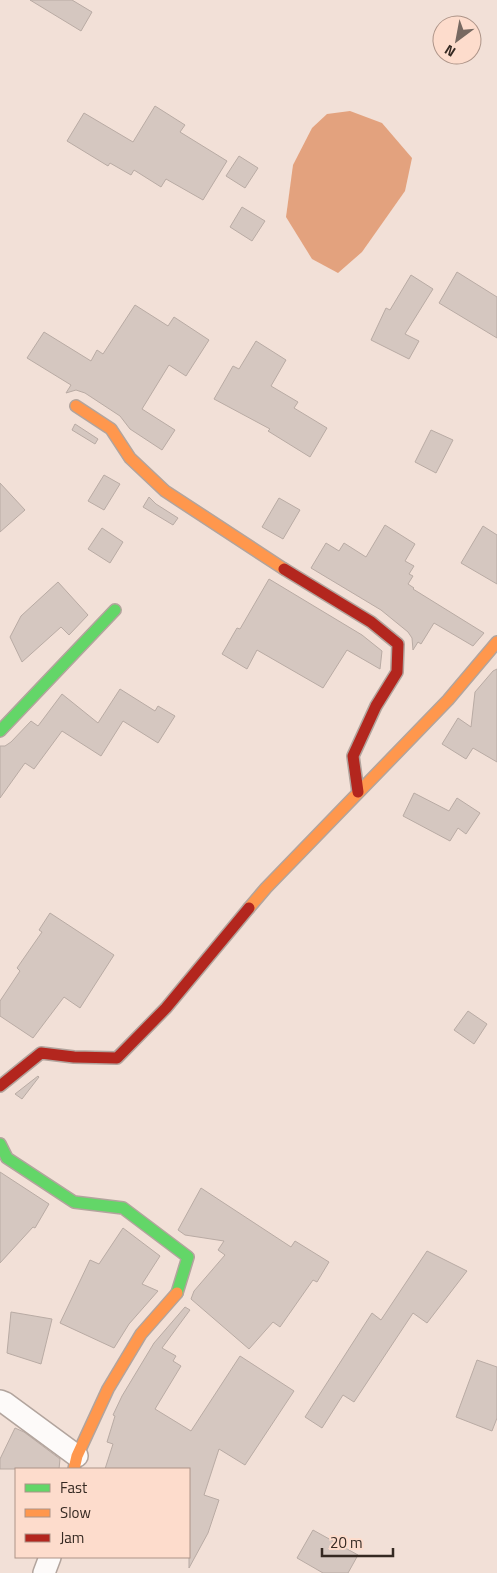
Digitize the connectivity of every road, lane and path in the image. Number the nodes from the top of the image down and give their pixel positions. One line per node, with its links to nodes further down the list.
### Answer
1 (76, 406): 5 (street)
2 (115, 610): 4 (street)
3 (497, 642): 5 (street)
4 (0, 731)
5 (358, 792): 6 (street)
6 (0, 1086)
7 (0, 1144): 9 (street)
8 (0, 1401): 9 (street)
9 (75, 1463)
10 (50, 1558): 11 (street)
11 (44, 1573)

